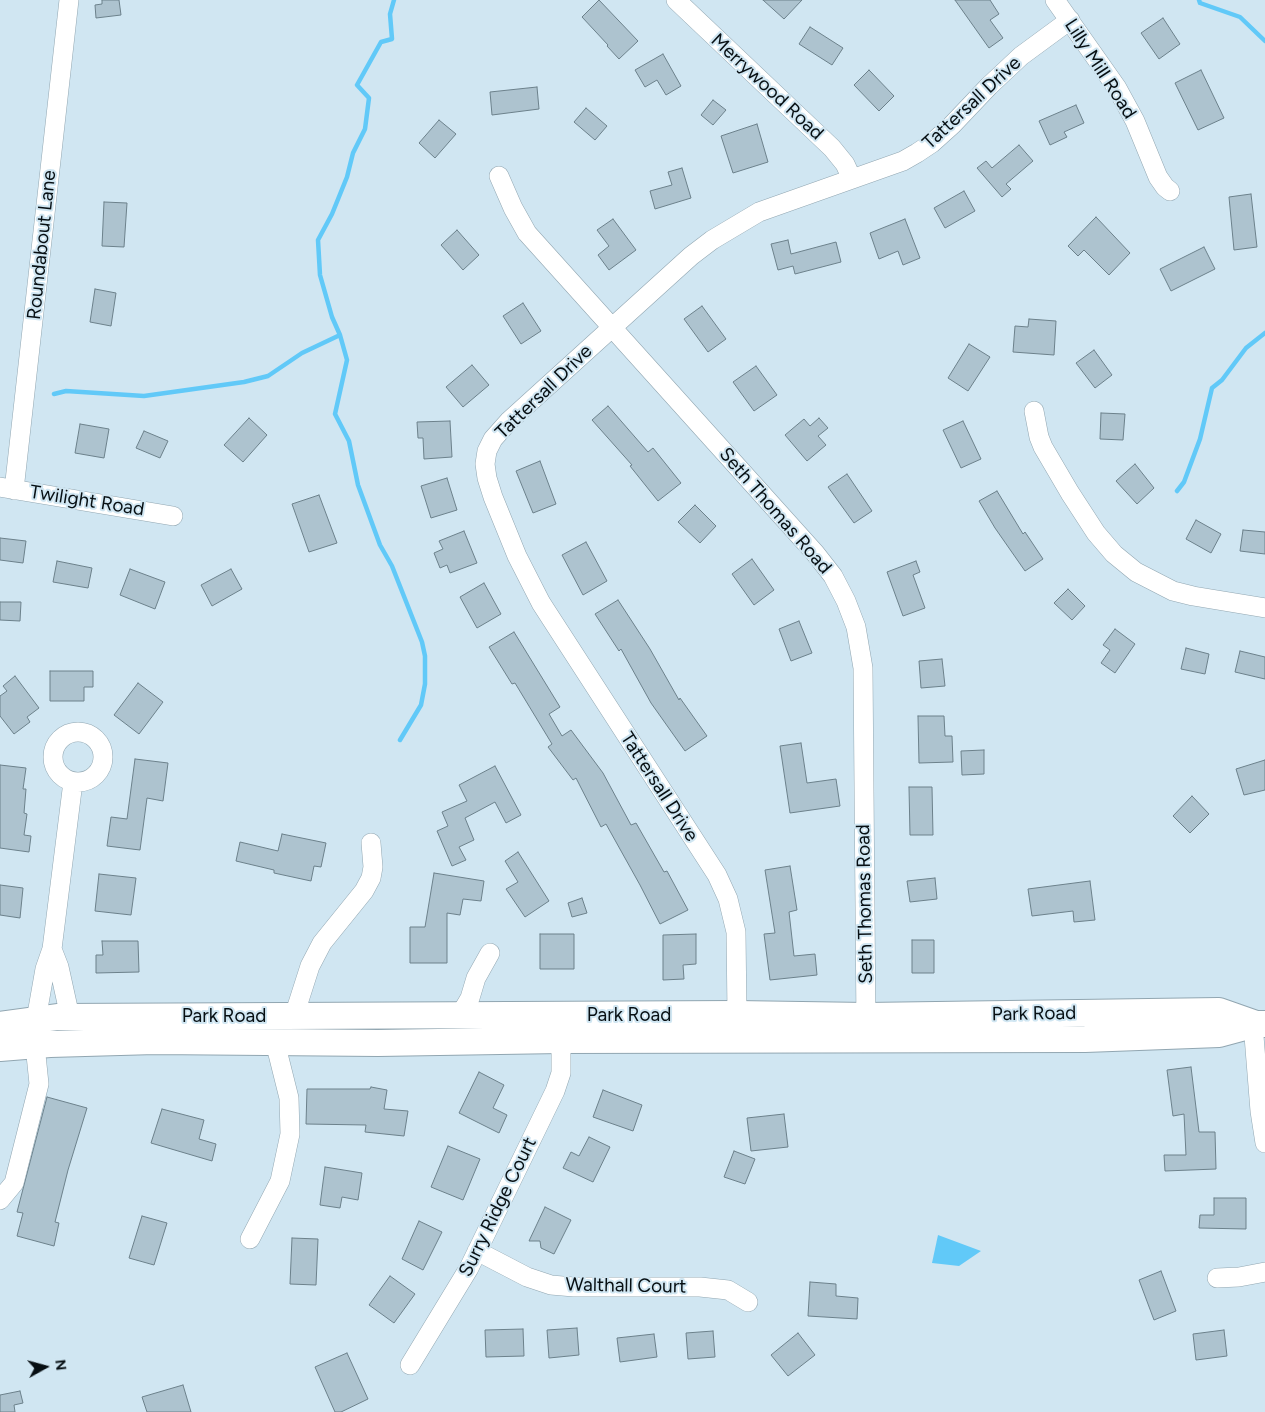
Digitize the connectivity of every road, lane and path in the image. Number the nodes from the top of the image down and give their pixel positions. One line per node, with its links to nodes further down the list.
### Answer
1 (69, 0): 10 (street, Roundabout Lane)
2 (676, 0): 6 (street, Merrywood Road)
3 (1055, 0): 4 (street, Lilly Mill Road)
4 (1070, 20): 6 (street, Tattersall Drive); 7 (street, Lilly Mill Road)
5 (499, 176): 8 (street, Seth Thomas Road)
6 (852, 179): 8 (street, Tattersall Drive)
7 (1170, 191)
8 (612, 327): 17 (street, Tattersall Drive); 23 (street, Seth Thomas Road)
9 (1034, 411): 12 (street)
10 (7, 488): 11 (street, Twilight Road)
11 (173, 516)
12 (1265, 608)
13 (72, 782): 15 (street)
14 (372, 844): 19 (street)
15 (52, 949): 20 (street); 24 (street)
16 (490, 953): 18 (street)
17 (737, 1014): 18 (main road, Park Road); 23 (main road, Park Road)
18 (460, 1015): 19 (main road, Park Road)
19 (294, 1016): 20 (main road, Park Road)
20 (70, 1017): 24 (main road, Park Road)
21 (1260, 1024): 23 (main road, Park Road); 28 (street)
22 (0, 1025): 24 (main road, Park Road)
23 (866, 1028): 25 (main road, Park Road)
24 (36, 1033): 26 (main road, Park Road); 27 (main road, Park Road); 29 (street)
25 (561, 1040): 26 (main road, Park Road); 31 (street, Surry Ridge Court)
26 (275, 1042): 30 (street)
27 (0, 1048)
28 (1265, 1143)
29 (0, 1200)
30 (250, 1239)
31 (477, 1251): 34 (street, Walthall Court); 35 (street, Surry Ridge Court)
32 (1265, 1272): 33 (street)
33 (1217, 1278)
34 (748, 1302)
35 (410, 1366)

